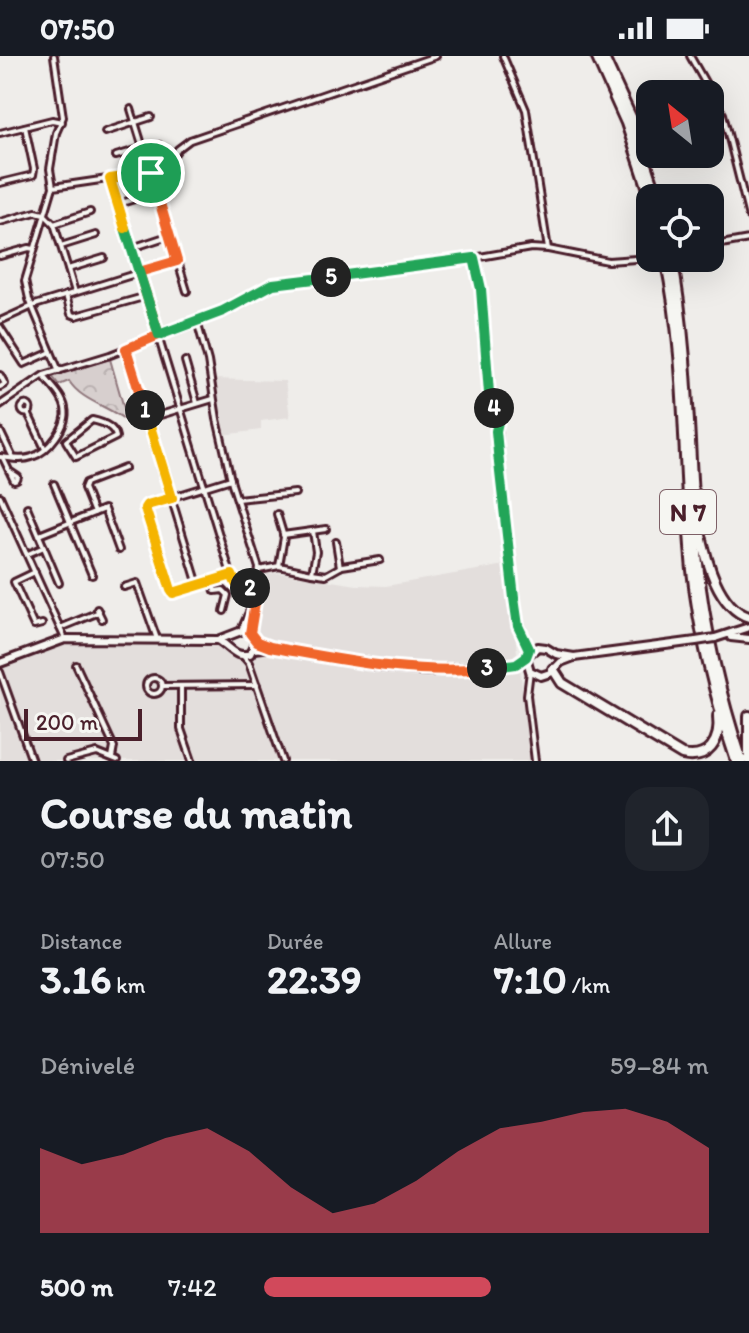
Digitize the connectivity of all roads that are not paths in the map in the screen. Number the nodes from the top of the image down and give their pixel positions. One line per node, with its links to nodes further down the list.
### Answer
1 (54, 56): 9 (street)
2 (436, 56): 17 (street)
3 (503, 56): 37 (street)
4 (596, 56): 20 (highway)
5 (603, 56): 21 (highway)
6 (690, 56): 27 (street)
7 (131, 109): 10 (street)
8 (151, 117): 10 (street)
9 (62, 122): 11 (street); 22 (street)
10 (135, 122): 12 (street); 15 (street)
11 (25, 127): 13 (street); 19 (street)
12 (105, 132)
13 (0, 133)
14 (159, 145): 15 (street)
15 (143, 149): 16 (street); 17 (street)
16 (116, 156)
17 (151, 173): 18 (street); 42 (street)
18 (110, 179): 22 (street); 24 (street)
19 (0, 183)
20 (646, 184)
21 (653, 184)
22 (53, 187): 26 (street)
23 (151, 194): 24 (street)
24 (118, 204): 35 (street)
25 (90, 212): 29 (street)
26 (46, 216): 28 (street); 29 (street); 36 (street)
27 (749, 217)
28 (0, 222)
29 (54, 224): 34 (street)
30 (96, 235): 34 (street)
31 (165, 237): 35 (street)
32 (749, 239): 33 (street)
33 (724, 243)
34 (61, 246): 43 (street)
35 (132, 248): 44 (street)
36 (34, 249): 38 (street); 51 (street)
37 (548, 249): 40 (street); 41 (street)
38 (0, 256)
39 (104, 258): 43 (street)
40 (474, 258): 52 (street); 120 (street)
41 (636, 259)
42 (177, 261): 44 (street); 47 (street)
43 (68, 269): 48 (street)
44 (139, 272): 48 (street); 50 (street)
45 (667, 272): 142 (highway, N 7)
46 (674, 272): 84 (highway, N 7)
47 (187, 291)
48 (75, 292): 49 (street)
49 (66, 295): 50 (street); 51 (street)
50 (147, 296): 54 (street)
51 (32, 306): 53 (street); 56 (street)
52 (197, 321): 54 (street); 62 (street)
53 (0, 325): 56 (street)
54 (159, 335): 55 (street); 65 (street)
55 (126, 349): 58 (street); 67 (street)
56 (51, 352): 58 (street)
57 (185, 361): 63 (street)
58 (59, 371): 60 (street)
59 (0, 375): 61 (street)
60 (44, 375): 64 (street); 68 (street)
61 (0, 387)
62 (213, 399): 63 (street); 77 (street)
63 (197, 403): 65 (street)
64 (0, 405)
65 (181, 408): 67 (street); 79 (street)
66 (28, 413): 72 (street)
67 (147, 419): 82 (street)
68 (60, 429): 71 (street); 72 (street)
69 (0, 431): 70 (street)
70 (2, 441): 74 (street)
71 (66, 441): 71 (street)
72 (45, 449): 74 (street)
73 (1, 457): 74 (street); 76 (street)
74 (13, 458)
75 (125, 468): 86 (street)
76 (9, 471)
77 (231, 479): 79 (street); 83 (street)
78 (54, 484): 88 (street)
79 (205, 488): 82 (street); 104 (street)
80 (295, 493): 83 (street)
81 (0, 496): 96 (street)
82 (172, 498): 107 (street); 107 (street)
83 (237, 499): 100 (street)
84 (694, 502): 112 (highway); 152 (highway, N 7)
85 (27, 507): 91 (street)
86 (94, 513): 88 (street); 95 (street)
87 (277, 514): 92 (street)
88 (70, 523): 91 (street); 103 (street)
89 (326, 529): 90 (street)
90 (313, 531): 92 (street); 102 (street)
91 (39, 535): 94 (street)
92 (283, 535): 98 (street)
93 (336, 542): 99 (street)
94 (44, 547): 96 (street); 106 (street)
95 (119, 550)
96 (27, 554): 101 (street)
97 (380, 560): 99 (street)
98 (279, 566): 100 (street); 102 (street)
99 (340, 567): 102 (street)
100 (259, 570): 109 (street)
101 (35, 572): 114 (street); 116 (street)
102 (312, 573)
103 (92, 575)
104 (232, 575): 105 (street); 109 (street)
105 (211, 581): 107 (street); 111 (street)
106 (59, 583)
107 (198, 585)
108 (124, 587): 124 (street)
109 (257, 590): 110 (street)
110 (254, 601): 117 (street); 118 (street)
111 (224, 611)
112 (749, 617)
113 (102, 619): 116 (street)
114 (42, 624)
115 (749, 627): 121 (main road); 122 (main road)
116 (60, 628): 123 (street)
117 (241, 630): 118 (main road); 119 (main road)
118 (250, 633): 128 (main road)
119 (231, 636): 125 (main road); 126 (main road)
120 (523, 636): 127 (street); 130 (street)
121 (727, 636): 122 (main road); 131 (main road, bridge)
122 (749, 638)
123 (65, 639): 124 (main road); 132 (main road)
124 (157, 639): 125 (main road)
125 (218, 640): 126 (main road)
126 (230, 646): 128 (main road)
127 (538, 647): 129 (main road); 130 (main road)
128 (250, 650): 134 (main road); 138 (street)
129 (552, 653): 131 (main road); 137 (main road)
130 (527, 655): 134 (main road); 135 (main road)
131 (574, 657): 137 (main road)
132 (0, 663)
133 (76, 665): 144 (street)
134 (502, 666): 135 (main road)
135 (529, 670): 137 (main road); 141 (street)
136 (0, 672): 145 (street)
137 (548, 672): 141 (street); 142 (highway); 150 (highway)
138 (257, 685): 140 (street); 148 (street)
139 (162, 686): 139 (street); 140 (street)
140 (181, 686): 147 (street)
141 (527, 691): 149 (street)
142 (717, 700): 151 (highway, N 7)
143 (749, 716): 153 (highway)
144 (115, 759): 146 (street)
145 (32, 761)
146 (66, 761)
147 (192, 761)
148 (283, 761)
149 (535, 761)
150 (685, 761)
151 (736, 761)
152 (742, 761)
153 (749, 761)

